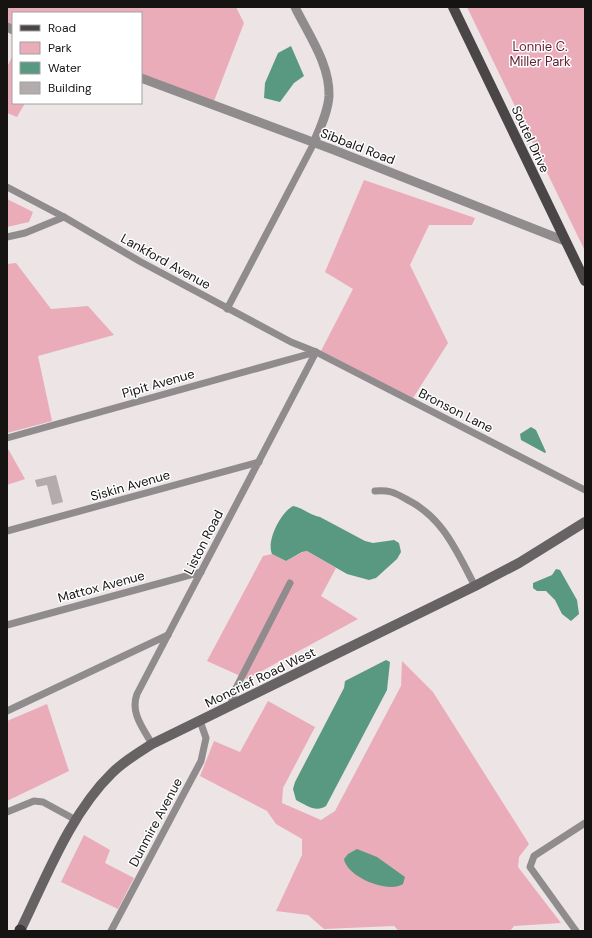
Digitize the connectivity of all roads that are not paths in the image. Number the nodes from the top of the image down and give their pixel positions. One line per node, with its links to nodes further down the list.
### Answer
1 (295, 7): 4 (street)
2 (453, 7): 8 (main road, Soutel Drive)
3 (142, 78): 4 (street, Sibbald Road)
4 (314, 143): 8 (street, Sibbald Road); 10 (street)
5 (7, 187): 6 (street, Lankford Avenue)
6 (64, 217): 7 (street); 10 (street, Lankford Avenue)
7 (7, 237)
8 (565, 241): 9 (main road, Soutel Drive)
9 (585, 281)
10 (227, 308): 11 (street, Lankford Avenue)
11 (316, 352): 12 (street, Pipit Avenue); 13 (street, Liston Road); 14 (street, Bronson Lane)
12 (7, 438)
13 (259, 462): 17 (street, Siskin Avenue); 18 (street, Liston Road)
14 (585, 490)
15 (375, 491): 20 (street)
16 (585, 522): 20 (main road, Moncrief Road West)
17 (7, 531)
18 (202, 572): 21 (street, Mattox Avenue); 22 (street, Liston Road)
19 (290, 583): 23 (street)
20 (475, 586): 23 (main road, Moncrief Road West)
21 (7, 624)
22 (168, 636): 24 (street); 26 (street, Liston Road)
23 (231, 705): 25 (main road, Moncrief Road West)
24 (7, 711)
25 (200, 720): 26 (main road, Moncrief Road West); 31 (street, Dunmire Avenue)
26 (152, 744): 28 (main road, Moncrief Road West)
27 (7, 812): 28 (street)
28 (76, 820): 30 (main road, Moncrief Road West)
29 (585, 823): 32 (street)
30 (20, 931)
31 (111, 931)
32 (576, 931)

